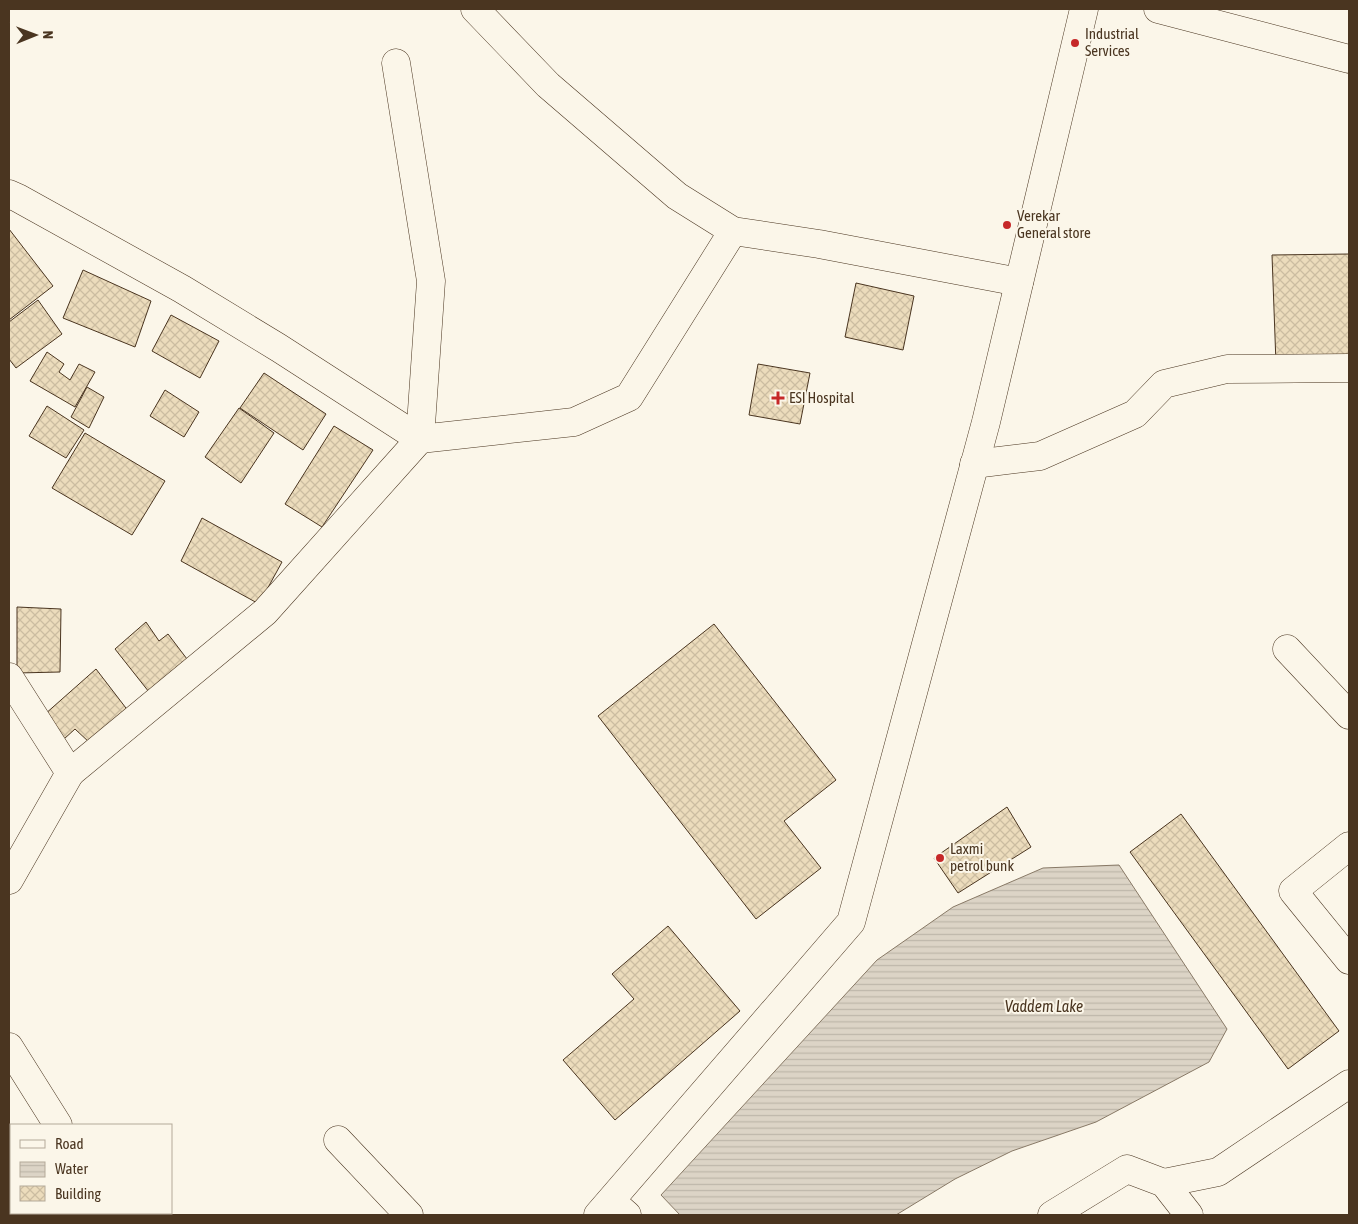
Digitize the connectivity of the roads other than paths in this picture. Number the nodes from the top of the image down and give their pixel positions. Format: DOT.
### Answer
graph roads {
  1 [pos="475,9"];
  2 [pos="1084,9"];
  3 [pos="1158,9"];
  4 [pos="1349,59"];
  5 [pos="396,63"];
  6 [pos="9,194"];
  7 [pos="733,231"];
  8 [pos="1019,282"];
  9 [pos="1349,368"];
  10 [pos="420,439"];
  11 [pos="974,464"];
  12 [pos="1287,650"];
  13 [pos="9,677"];
  14 [pos="1349,715"];
  15 [pos="70,774"];
  16 [pos="1349,846"];
  17 [pos="9,880"];
  18 [pos="1349,960"];
  19 [pos="9,1047"];
  20 [pos="1349,1084"];
  21 [pos="57,1124"];
  22 [pos="338,1140"];
  23 [pos="1164,1183"];
  24 [pos="612,1210"];
  25 [pos="409,1215"];
  26 [pos="1052,1215"];
  27 [pos="1189,1215"];
  1 -- 7 [label="street"];
  2 -- 8 [label="street"];
  3 -- 4 [label="street"];
  5 -- 10 [label="street"];
  6 -- 10 [label="street"];
  7 -- 8 [label="street"];
  7 -- 10 [label="street"];
  8 -- 11 [label="street"];
  9 -- 11 [label="street"];
  10 -- 15 [label="street"];
  11 -- 24 [label="street"];
  12 -- 14 [label="street"];
  13 -- 15 [label="street"];
  15 -- 17 [label="street"];
  16 -- 18 [label="street"];
  19 -- 21 [label="street"];
  20 -- 23 [label="street"];
  22 -- 25 [label="street"];
  23 -- 26 [label="street"];
  23 -- 27 [label="street"];
}
